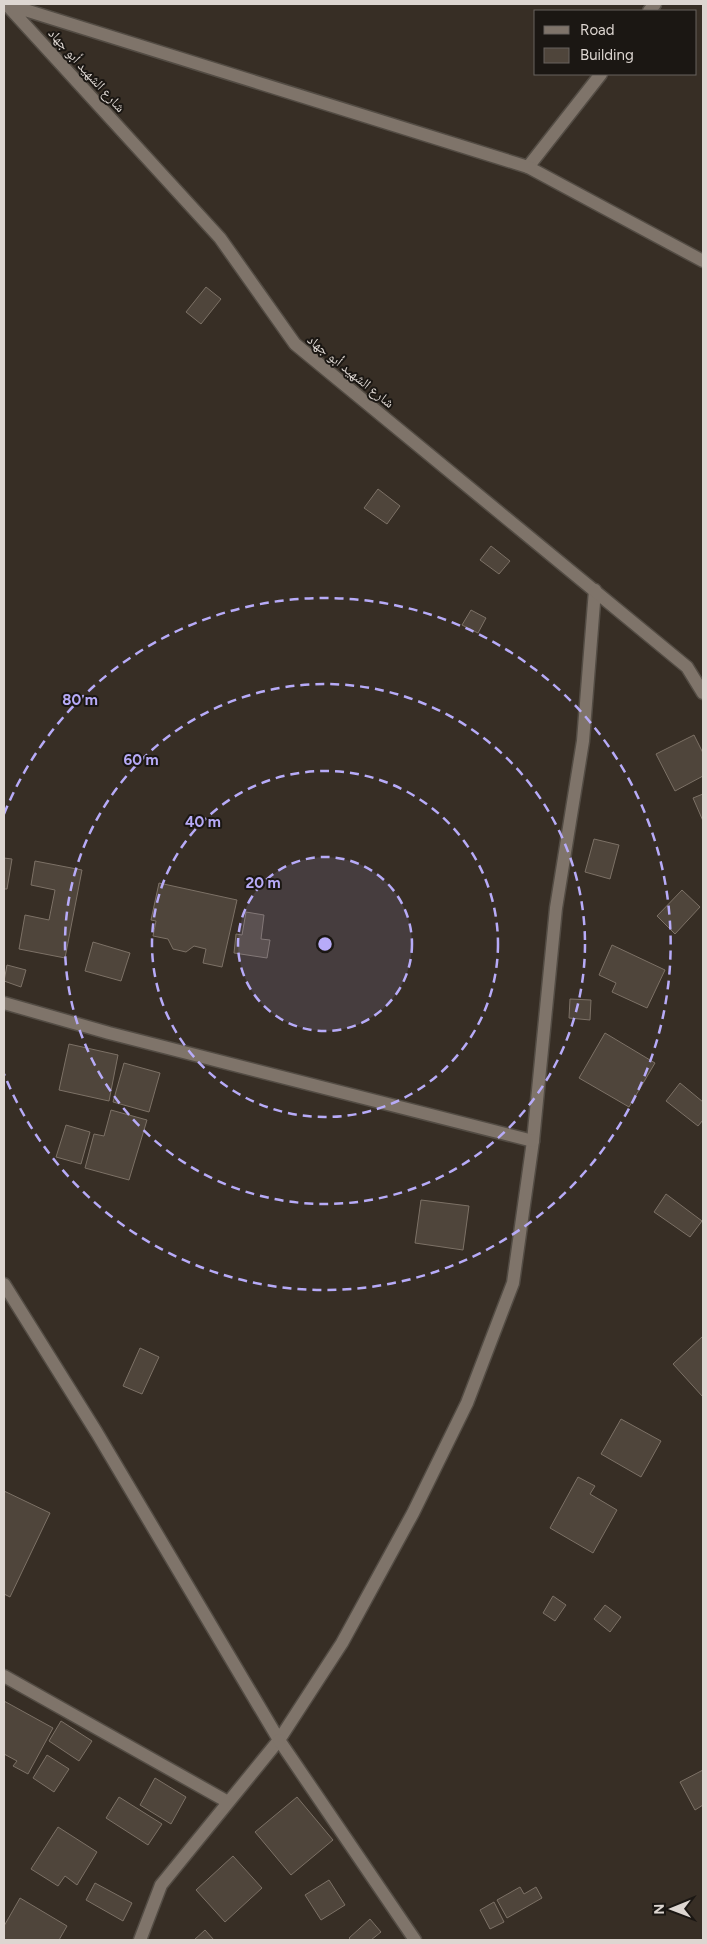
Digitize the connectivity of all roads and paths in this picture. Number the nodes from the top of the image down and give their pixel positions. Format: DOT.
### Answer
graph roads {
  1 [pos="6,4"];
  2 [pos="600,75"];
  3 [pos="528,167"];
  4 [pos="703,261"];
  5 [pos="595,590"];
  6 [pos="703,693"];
  7 [pos="4,1002"];
  8 [pos="533,1141"];
  9 [pos="4,1284"];
  10 [pos="4,1676"];
  11 [pos="279,1740"];
  12 [pos="228,1802"];
  13 [pos="140,1940"];
  14 [pos="415,1940"];
  1 -- 3 [label="street"];
  1 -- 5 [label="street, شارع الشهيد أبو جهاد"];
  2 -- 3 [label="street"];
  3 -- 4 [label="street"];
  5 -- 6 [label="street, شارع الشهيد أبو جهاد"];
  5 -- 8 [label="street"];
  7 -- 8 [label="street"];
  8 -- 11 [label="street"];
  9 -- 11 [label="street"];
  10 -- 12 [label="street"];
  11 -- 12 [label="street"];
  11 -- 14 [label="street"];
  12 -- 13 [label="street"];
}
